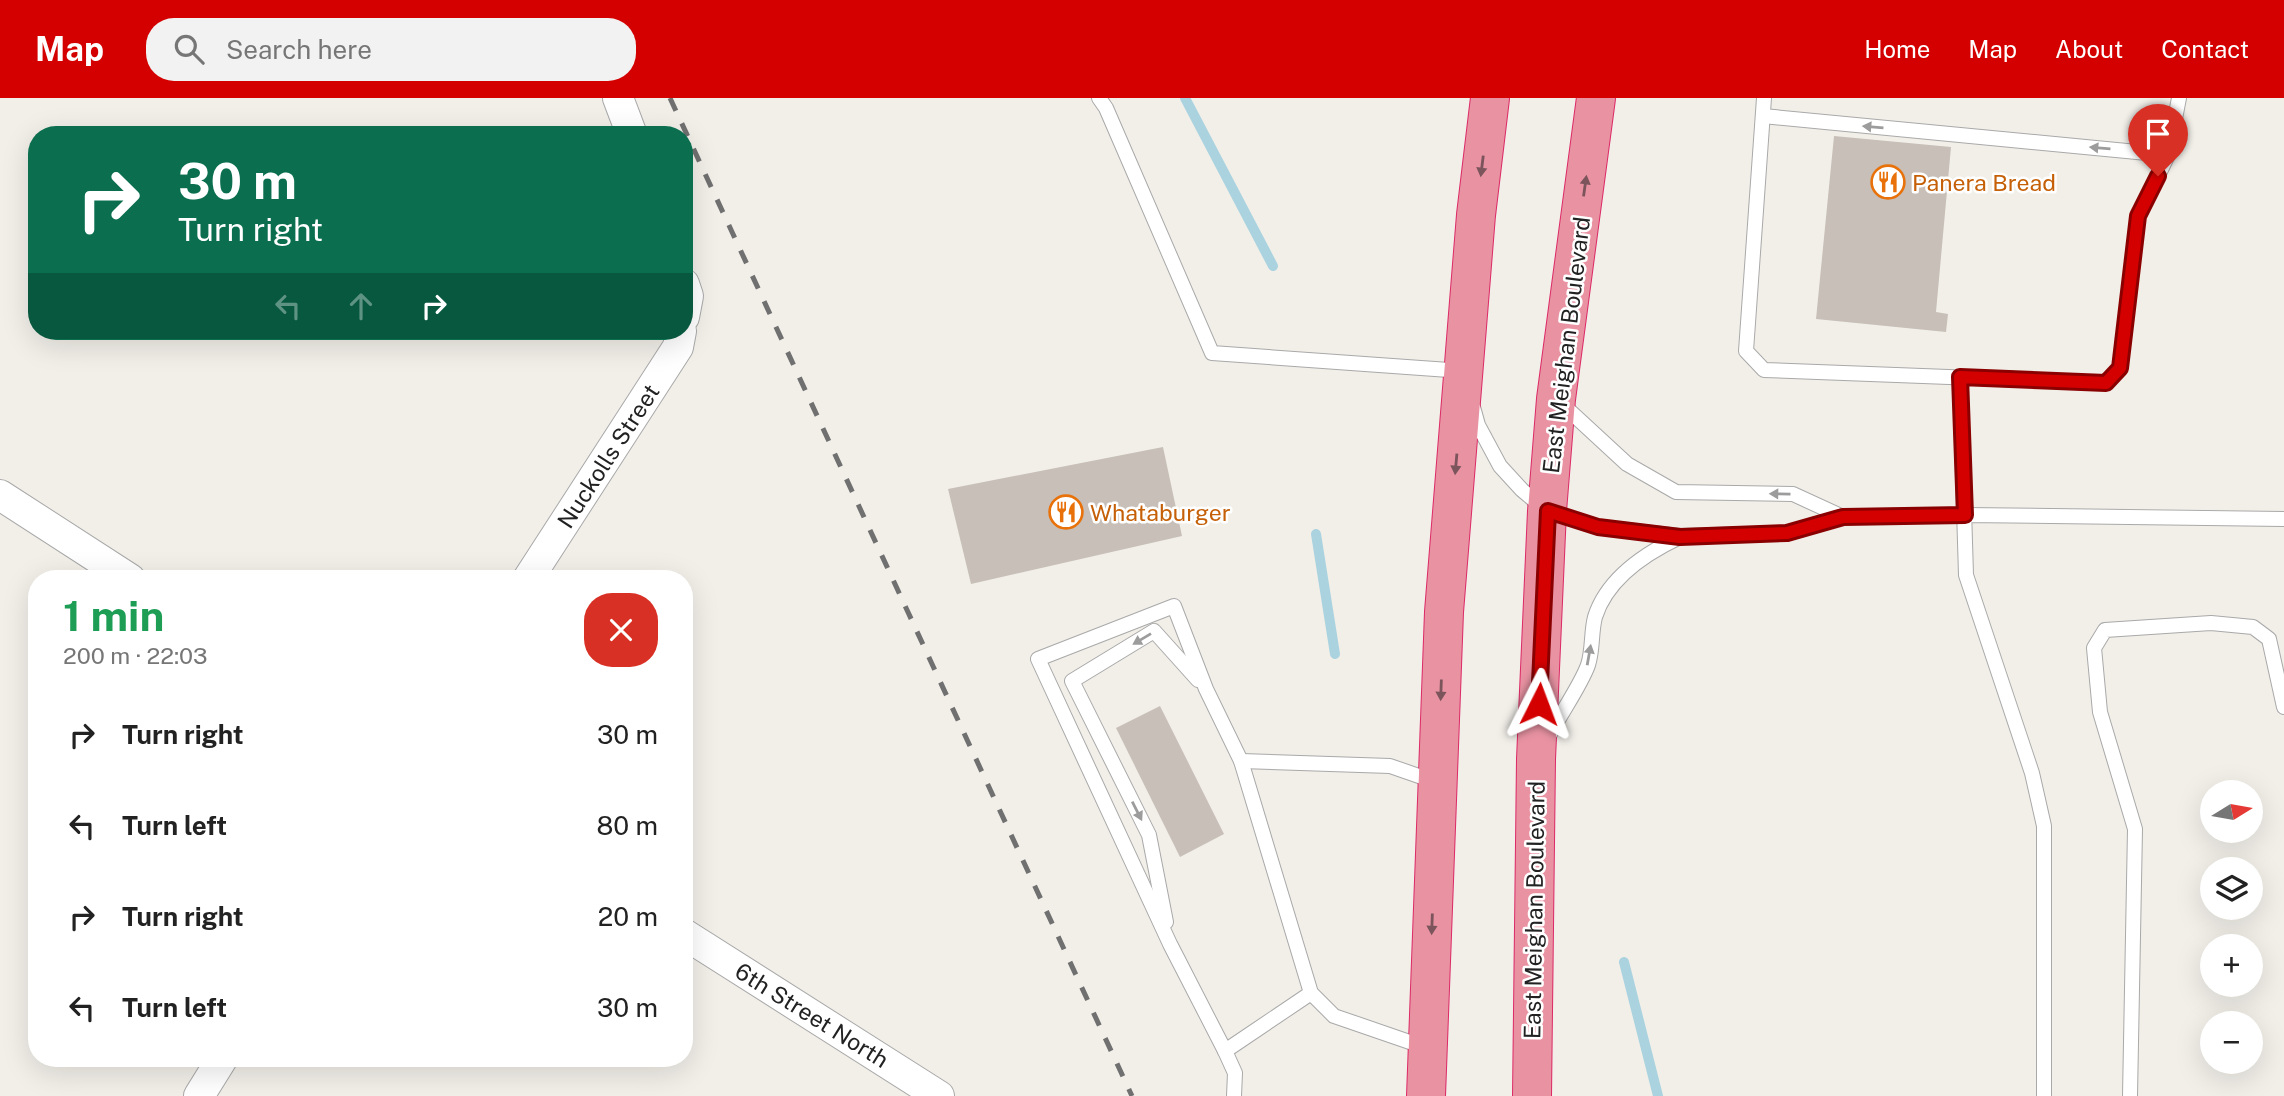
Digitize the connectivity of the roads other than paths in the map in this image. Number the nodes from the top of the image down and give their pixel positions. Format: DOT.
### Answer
graph roads {
  1 [pos="618,98"];
  2 [pos="1100,98"];
  3 [pos="1490,98"];
  4 [pos="1596,98"];
  5 [pos="1764,98"];
  6 [pos="2179,98"];
  7 [pos="1763,116"];
  8 [pos="629,126"];
  9 [pos="2168,155"];
  10 [pos="679,340"];
  11 [pos="1464,371"];
  12 [pos="1960,377"];
  13 [pos="1556,399"];
  14 [pos="0,495"];
  15 [pos="1548,511"];
  16 [pos="1965,515"];
  17 [pos="1843,517"];
  18 [pos="2284,519"];
  19 [pos="1680,537"];
  20 [pos="116,570"];
  21 [pos="534,570"];
  22 [pos="1206,689"];
  23 [pos="2284,707"];
  24 [pos="1536,759"];
  25 [pos="1241,761"];
  26 [pos="1437,782"];
  27 [pos="693,940"];
  28 [pos="1170,944"];
  29 [pos="1311,993"];
  30 [pos="1427,1048"];
  31 [pos="1225,1051"];
  32 [pos="217,1067"];
  33 [pos="1424,1094"];
  34 [pos="199,1096"];
  35 [pos="939,1096"];
  36 [pos="1234,1096"];
  37 [pos="1532,1096"];
  38 [pos="2044,1096"];
  39 [pos="2130,1096"];
  1 -- 8 [label="street"];
  2 -- 11 [label="lane"];
  3 -- 11 [label="highway, one-way"];
  13 -- 4 [label="highway, East Meighan Boulevard, one-way"];
  5 -- 7 [label="lane"];
  6 -- 9 [label="lane"];
  9 -- 7 [label="lane, one-way"];
  7 -- 12 [label="lane"];
  9 -- 12 [label="lane"];
  10 -- 21 [label="street, Nuckolls Street"];
  11 -- 15 [label="lane"];
  11 -- 26 [label="highway, one-way"];
  12 -- 16 [label="lane"];
  13 -- 15 [label="highway, East Meighan Boulevard"];
  17 -- 13 [label="lane, one-way"];
  14 -- 20 [label="street"];
  15 -- 19 [label="lane"];
  15 -- 24 [label="highway, East Meighan Boulevard"];
  16 -- 17 [label="lane"];
  16 -- 18 [label="lane"];
  16 -- 38 [label="lane"];
  17 -- 19 [label="lane"];
  24 -- 19 [label="lane, one-way"];
  22 -- 25 [label="lane"];
  22 -- 28 [label="lane, one-way"];
  22 -- 28 [label="lane"];
  23 -- 39 [label="lane"];
  24 -- 37 [label="highway, East Meighan Boulevard"];
  25 -- 26 [label="lane"];
  25 -- 29 [label="lane"];
  26 -- 30 [label="highway, one-way"];
  27 -- 35 [label="street, 6th Street North"];
  28 -- 31 [label="lane"];
  29 -- 30 [label="lane"];
  29 -- 31 [label="lane"];
  30 -- 33 [label="highway"];
  31 -- 36 [label="lane"];
  32 -- 34 [label="street"];
}
